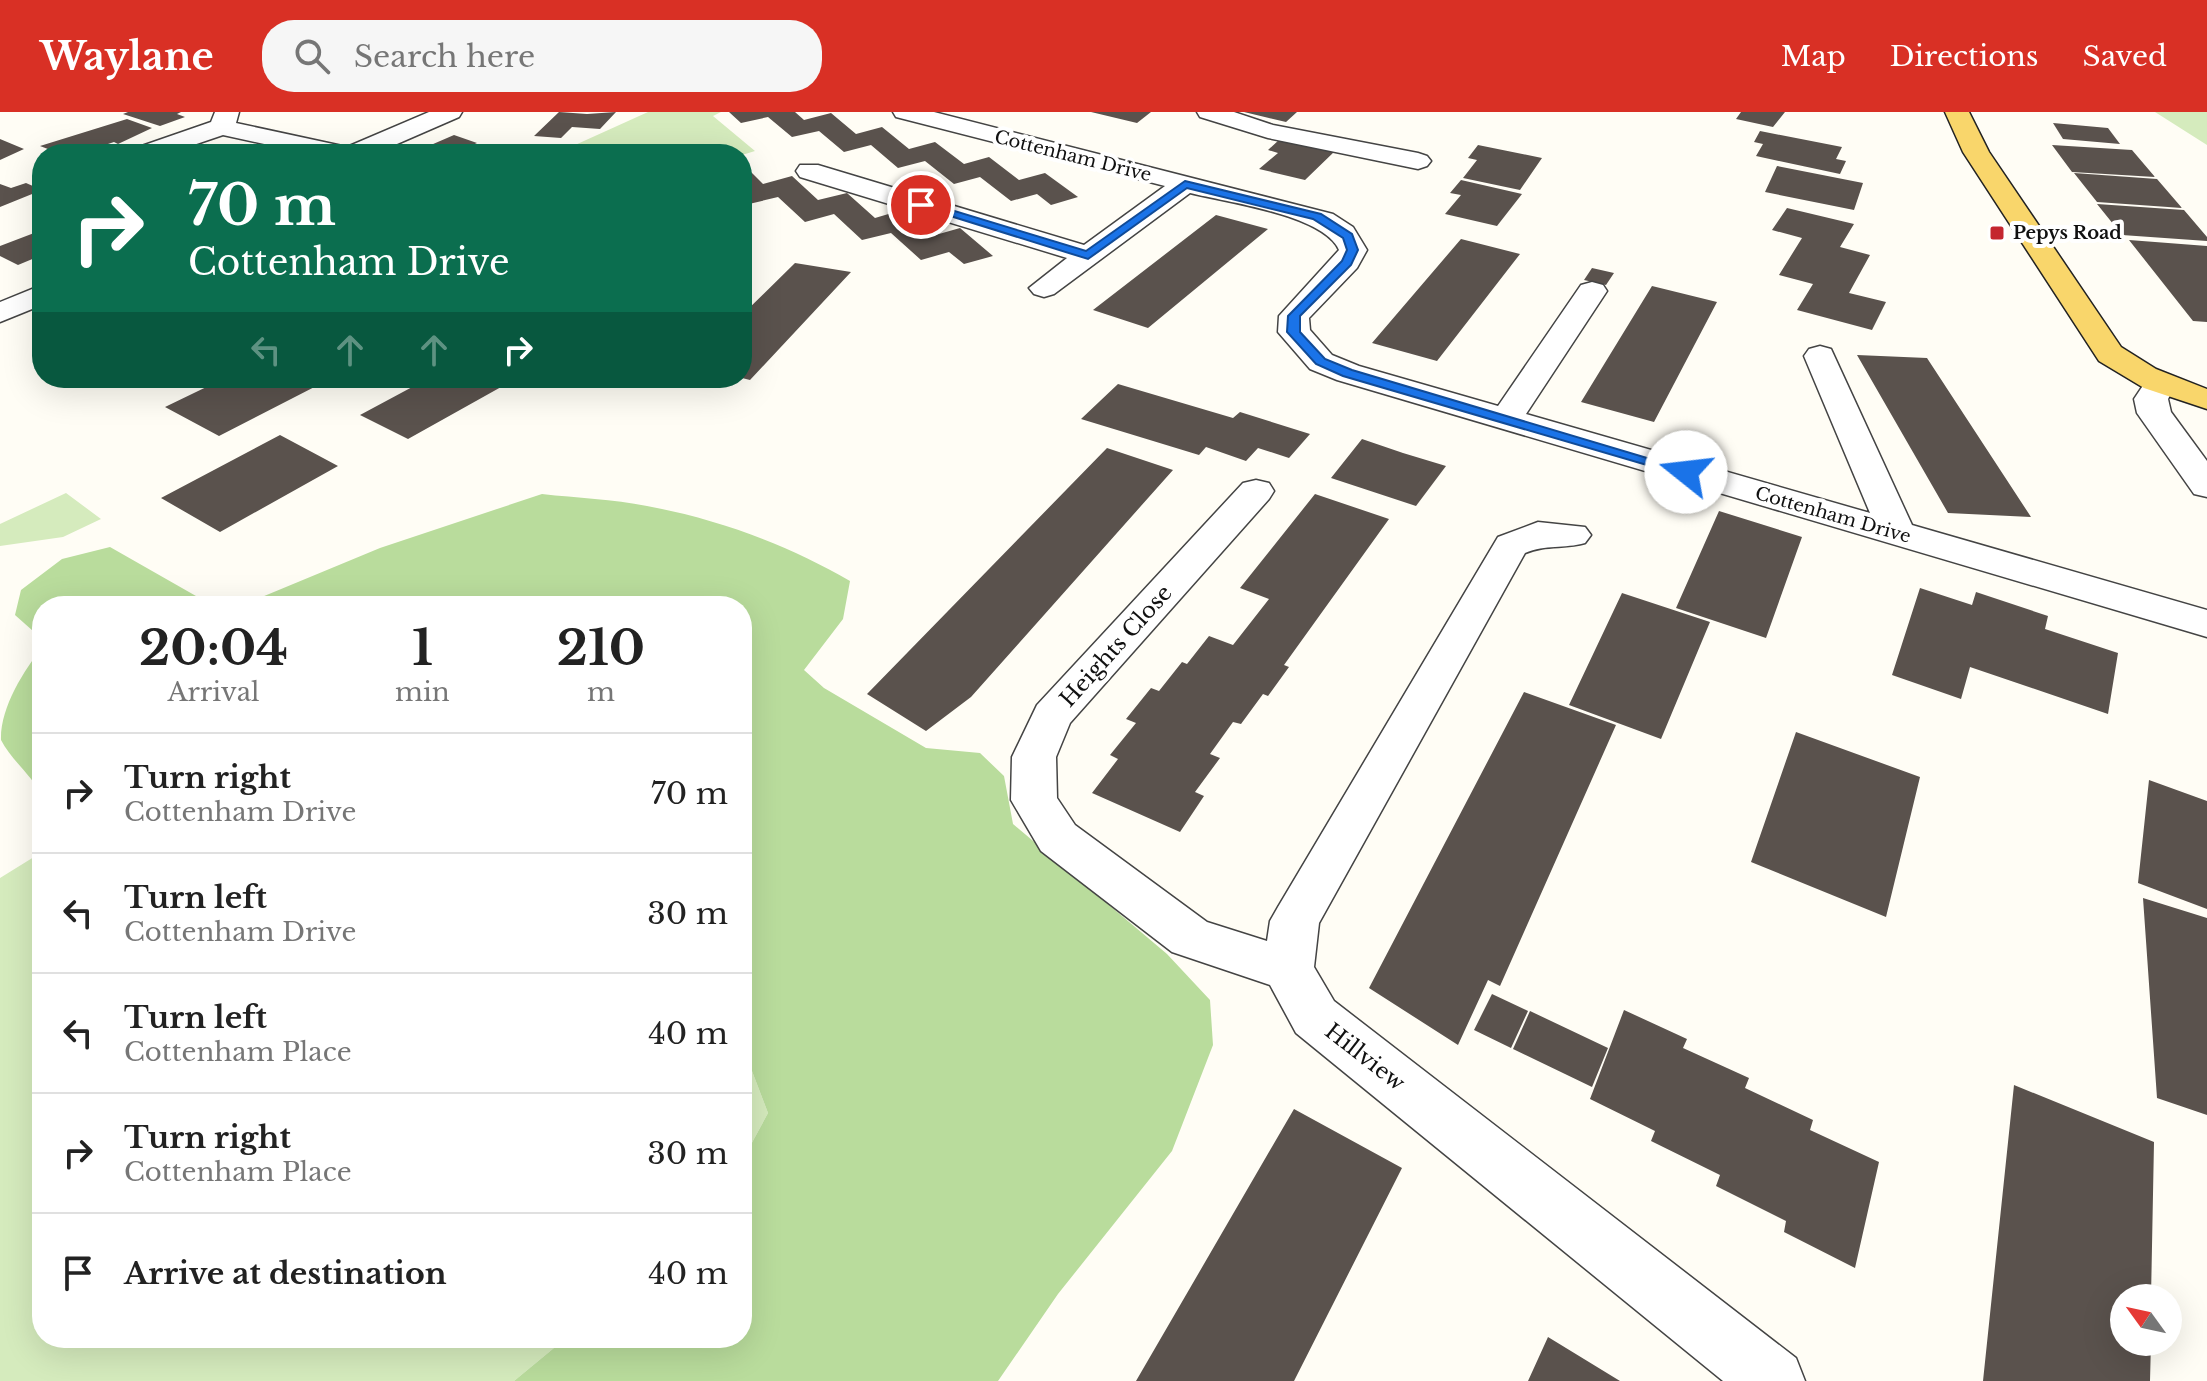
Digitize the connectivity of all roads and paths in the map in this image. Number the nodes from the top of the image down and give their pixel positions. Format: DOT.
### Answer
graph roads {
  1 [pos="450,112"];
  2 [pos="905,112"];
  3 [pos="1209,112"];
  4 [pos="1957,112"];
  5 [pos="282,117"];
  6 [pos="231,124"];
  7 [pos="172,144"];
  8 [pos="306,144"];
  9 [pos="375,144"];
  10 [pos="1418,161"];
  11 [pos="809,171"];
  12 [pos="1185,184"];
  13 [pos="1088,255"];
  14 [pos="1044,288"];
  15 [pos="1592,291"];
  16 [pos="32,299"];
  17 [pos="0,313"];
  18 [pos="1820,356"];
  19 [pos="2160,385"];
  20 [pos="2207,399"];
  21 [pos="1506,419"];
  22 [pos="2207,486"];
  23 [pos="1256,491"];
  24 [pos="1897,533"];
  25 [pos="1572,535"];
  26 [pos="2207,624"];
  27 [pos="1288,969"];
  28 [pos="1773,1381"];
  1 -- 9 [label="street"];
  2 -- 12 [label="street, Cottenham Drive"];
  3 -- 10 [label="street"];
  4 -- 19 [label="main road"];
  5 -- 6 [label="street"];
  6 -- 7 [label="street"];
  6 -- 8 [label="street"];
  11 -- 13 [label="street"];
  12 -- 13 [label="street"];
  12 -- 21 [label="street, Cottenham Drive"];
  13 -- 14 [label="street"];
  15 -- 21 [label="street"];
  16 -- 17 [label="street"];
  18 -- 24 [label="street"];
  19 -- 20 [label="main road"];
  19 -- 22 [label="street"];
  21 -- 24 [label="street, Cottenham Drive"];
  23 -- 27 [label="street, Heights Close"];
  24 -- 26 [label="street, Cottenham Drive"];
  25 -- 27 [label="street"];
  27 -- 28 [label="street, Hillview"];
}
